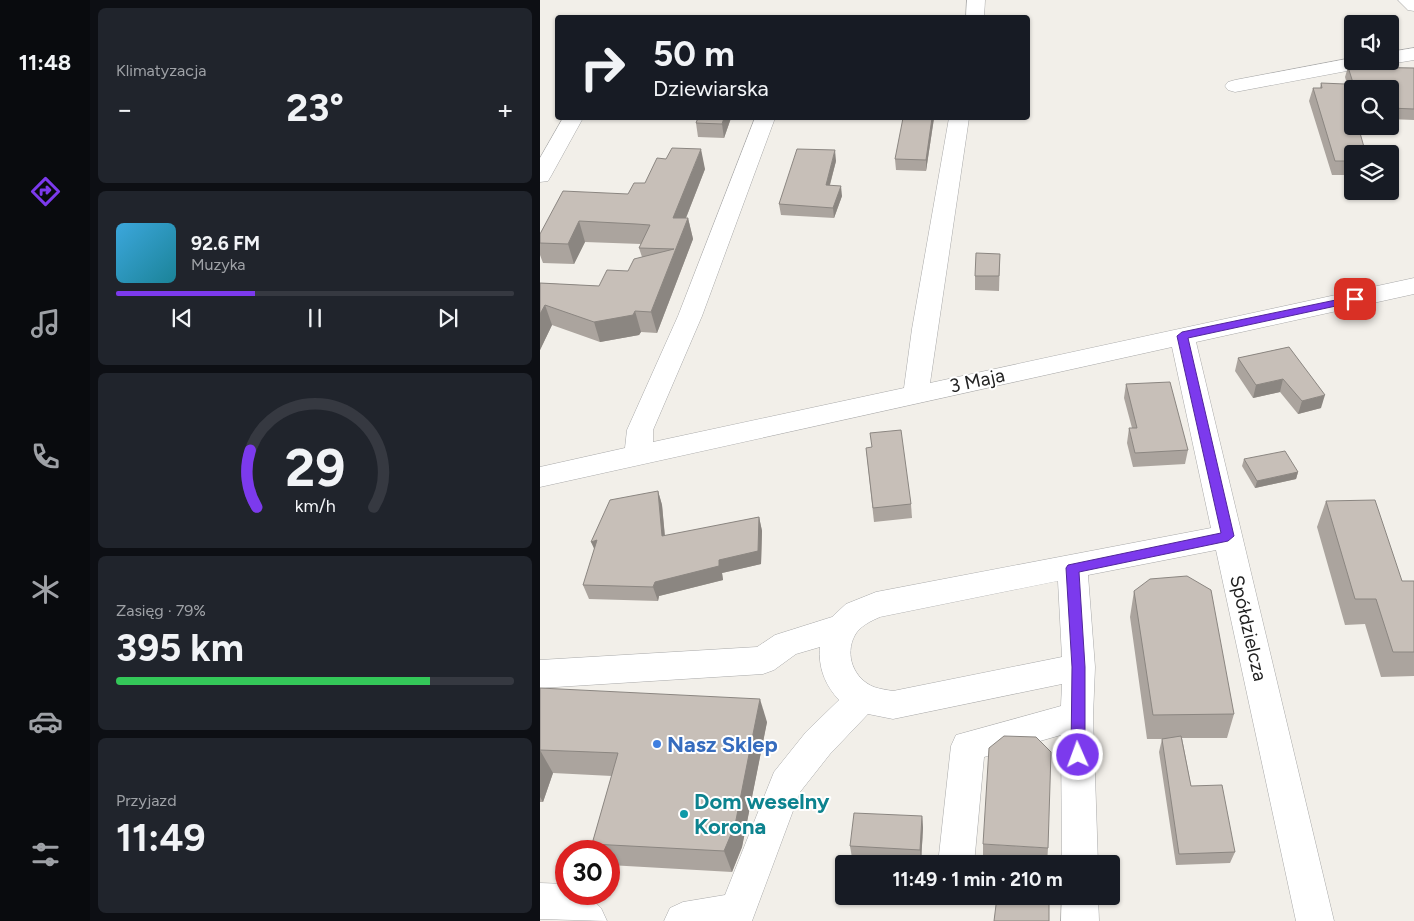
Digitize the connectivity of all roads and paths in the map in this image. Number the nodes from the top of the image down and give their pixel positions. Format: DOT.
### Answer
graph roads {
  1 [pos="976,0"];
  2 [pos="1407,0"];
  3 [pos="1414,6"];
  4 [pos="974,15"];
  5 [pos="1414,54"];
  6 [pos="1399,56"];
  7 [pos="1344,66"];
  8 [pos="1235,86"];
  9 [pos="572,120"];
  10 [pos="764,120"];
  11 [pos="959,120"];
  12 [pos="540,176"];
  13 [pos="1414,286"];
  14 [pos="1182,336"];
  15 [pos="916,394"];
  16 [pos="638,454"];
  17 [pos="540,477"];
  18 [pos="1228,536"];
  19 [pos="1072,568"];
  20 [pos="842,627"];
  21 [pos="1078,667"];
  22 [pos="540,674"];
  23 [pos="862,698"];
  24 [pos="1077,716"];
  25 [pos="957,855"];
  26 [pos="1080,855"];
  27 [pos="540,902"];
  28 [pos="1080,905"];
  29 [pos="588,921"];
  30 [pos="683,921"];
  31 [pos="1080,921"];
  32 [pos="1315,921"];
  1 -- 4 [label="street"];
  2 -- 3 [label="street"];
  5 -- 6 [label="street"];
  7 -- 8 [label="street"];
  9 -- 12 [label="street"];
  10 -- 16 [label="street"];
  11 -- 15 [label="street"];
  13 -- 14 [label="street, 3 Maja"];
  14 -- 15 [label="street, 3 Maja"];
  14 -- 18 [label="street, Spółdzielcza"];
  15 -- 16 [label="street, 3 Maja"];
  16 -- 17 [label="street, 3 Maja"];
  18 -- 19 [label="street"];
  18 -- 32 [label="street, Spółdzielcza"];
  19 -- 20 [label="street"];
  19 -- 21 [label="street"];
  20 -- 22 [label="street"];
  20 -- 23 [label="street"];
  21 -- 23 [label="street"];
  21 -- 24 [label="street"];
  23 -- 30 [label="street"];
  24 -- 25 [label="street"];
  24 -- 26 [label="street"];
  27 -- 29 [label="street"];
  28 -- 31 [label="street"];
}
